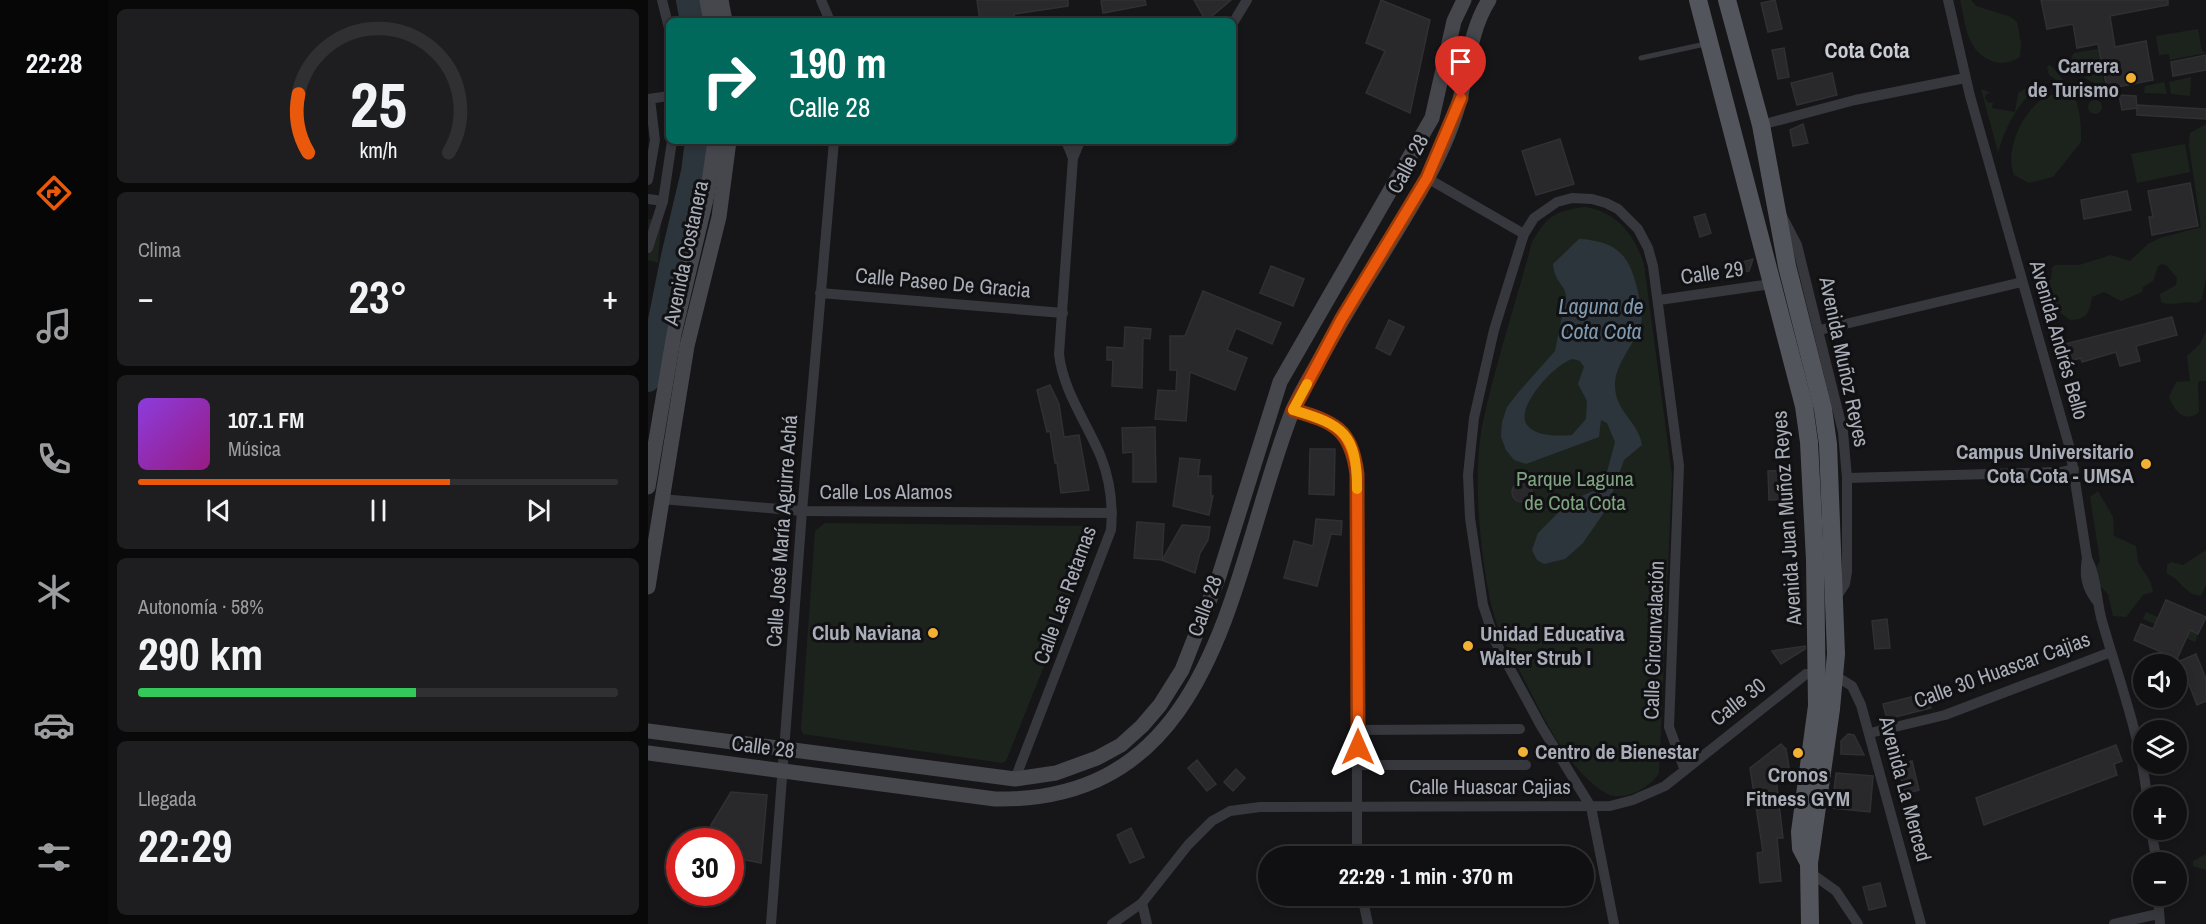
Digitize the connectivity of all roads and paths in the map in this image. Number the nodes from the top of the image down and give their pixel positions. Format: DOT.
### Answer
graph roads {
  1 [pos="662,0"];
  2 [pos="707,0"];
  3 [pos="721,0"];
  4 [pos="821,0"];
  5 [pos="1246,0"];
  6 [pos="1464,0"];
  7 [pos="1489,0"];
  8 [pos="1698,0"];
  9 [pos="1727,0"];
  10 [pos="1947,0"];
  11 [pos="666,18"];
  12 [pos="710,18"];
  13 [pos="724,18"];
  14 [pos="829,18"];
  15 [pos="1235,18"];
  16 [pos="1709,42"];
  17 [pos="1641,58"];
  18 [pos="1965,78"];
  19 [pos="666,96"];
  20 [pos="649,99"];
  21 [pos="1761,125"];
  22 [pos="1421,142"];
  23 [pos="672,144"];
  24 [pos="715,144"];
  25 [pos="729,144"];
  26 [pos="834,144"];
  27 [pos="1067,144"];
  28 [pos="1079,144"];
  29 [pos="1440,152"];
  30 [pos="1073,158"];
  31 [pos="1427,178"];
  32 [pos="648,180"];
  33 [pos="648,199"];
  34 [pos="663,201"];
  35 [pos="1777,207"];
  36 [pos="1524,234"];
  37 [pos="648,248"];
  38 [pos="2022,282"];
  39 [pos="1771,284"];
  40 [pos="820,293"];
  41 [pos="1659,300"];
  42 [pos="1063,313"];
  43 [pos="1820,330"];
  44 [pos="1272,404"];
  45 [pos="1293,410"];
  46 [pos="2074,469"];
  47 [pos="1847,478"];
  48 [pos="648,487"];
  49 [pos="654,498"];
  50 [pos="802,511"];
  51 [pos="1112,513"];
  52 [pos="1219,576"];
  53 [pos="1237,582"];
  54 [pos="648,586"];
  55 [pos="1835,599"];
  56 [pos="2111,652"];
  57 [pos="1826,675"];
  58 [pos="1160,705"];
  59 [pos="1175,716"];
  60 [pos="1520,729"];
  61 [pos="1358,730"];
  62 [pos="648,731"];
  63 [pos="1870,733"];
  64 [pos="785,749"];
  65 [pos="648,753"];
  66 [pos="1359,765"];
  67 [pos="1526,765"];
  68 [pos="924,767"];
  69 [pos="1684,768"];
  70 [pos="784,770"];
  71 [pos="1015,779"];
  72 [pos="2146,786"];
  73 [pos="921,787"];
  74 [pos="1016,799"];
  75 [pos="1357,806"];
  76 [pos="1591,807"];
  77 [pos="1358,846"];
  78 [pos="1808,867"];
  79 [pos="1142,903"];
  80 [pos="1364,906"];
  81 [pos="2159,919"];
  82 [pos="771,924"];
  83 [pos="1112,924"];
  84 [pos="1147,924"];
  85 [pos="1368,924"];
  86 [pos="1614,924"];
  87 [pos="1810,924"];
  88 [pos="1858,924"];
  89 [pos="1921,924"];
  90 [pos="2114,924"];
  1 -- 11 [label="street"];
  2 -- 12 [label="main road"];
  3 -- 13 [label="main road"];
  4 -- 14 [label="street"];
  5 -- 15 [label="street"];
  6 -- 22 [label="main road, Calle 28"];
  7 -- 29 [label="main road, Calle 28"];
  8 -- 16 [label="main road, Avenida Juan Muñoz Reyes"];
  9 -- 21 [label="main road, Avenida Juan Muñoz Reyes"];
  10 -- 18 [label="street, Avenida Andrés Bello"];
  16 -- 17 [label="lane"];
  16 -- 39 [label="main road, Avenida Juan Muñoz Reyes"];
  18 -- 21 [label="street"];
  18 -- 38 [label="street, Avenida Andrés Bello"];
  19 -- 20 [label="street"];
  20 -- 32 [label="street"];
  21 -- 35 [label="main road, Avenida Juan Muñoz Reyes"];
  22 -- 29 [label="main road"];
  22 -- 44 [label="main road, Calle 28"];
  23 -- 34 [label="street"];
  24 -- 48 [label="main road, Avenida Costanera"];
  25 -- 49 [label="main road, Avenida Costanera"];
  26 -- 40 [label="street, Calle José María Aguirre Achá"];
  27 -- 30 [label="street"];
  28 -- 30 [label="street, Calle Las Retamas"];
  29 -- 31 [label="main road, Calle 28"];
  30 -- 42 [label="street, Calle Las Retamas"];
  31 -- 36 [label="street"];
  31 -- 45 [label="main road, Calle 28"];
  33 -- 34 [label="street"];
  34 -- 37 [label="street"];
  35 -- 43 [label="street, Avenida Muñoz Reyes"];
  35 -- 55 [label="main road, Avenida Juan Muñoz Reyes"];
  36 -- 41 [label="street, Calle Circunvalación"];
  36 -- 76 [label="street, Calle Circunvalación"];
  38 -- 43 [label="street"];
  38 -- 46 [label="street, Avenida Andrés Bello"];
  39 -- 41 [label="street, Calle 29"];
  39 -- 57 [label="main road, Avenida Juan Muñoz Reyes"];
  40 -- 42 [label="street, Calle Paseo De Gracia"];
  40 -- 50 [label="street, Calle José María Aguirre Achá"];
  41 -- 69 [label="street, Calle Circunvalación"];
  42 -- 51 [label="street, Calle Las Retamas"];
  43 -- 47 [label="street, Avenida Muñoz Reyes"];
  44 -- 45 [label="main road"];
  44 -- 52 [label="main road, Calle 28"];
  45 -- 53 [label="main road, Calle 28"];
  45 -- 61 [label="street"];
  46 -- 47 [label="street"];
  46 -- 56 [label="street, Avenida Andrés Bello"];
  47 -- 55 [label="street, Avenida Muñoz Reyes"];
  49 -- 50 [label="street, Calle Los Alamos"];
  49 -- 54 [label="main road, Avenida Costanera"];
  50 -- 51 [label="street, Calle Los Alamos"];
  50 -- 64 [label="street, Calle José María Aguirre Achá"];
  51 -- 71 [label="street, Calle Las Retamas"];
  52 -- 53 [label="main road"];
  52 -- 58 [label="main road, Calle 28"];
  53 -- 59 [label="main road, Calle 28"];
  55 -- 57 [label="main road, Avenida Juan Muñoz Reyes"];
  56 -- 63 [label="street, Calle 30 Huascar Cajias"];
  56 -- 72 [label="street, Avenida Andrés Bello"];
  57 -- 63 [label="street, Avenida La Merced"];
  57 -- 69 [label="street, Calle 30"];
  57 -- 78 [label="main road, Avenida Juan Muñoz Reyes"];
  58 -- 59 [label="main road"];
  58 -- 71 [label="main road, Calle 28"];
  59 -- 74 [label="main road, Calle 28"];
  60 -- 61 [label="street"];
  61 -- 66 [label="street"];
  62 -- 64 [label="main road, Calle 28"];
  63 -- 89 [label="street, Avenida La Merced"];
  64 -- 68 [label="main road, Calle 28"];
  64 -- 70 [label="street, Calle José María Aguirre Achá"];
  65 -- 70 [label="main road, Calle 28"];
  66 -- 67 [label="street"];
  66 -- 75 [label="street"];
  68 -- 71 [label="main road, Calle 28"];
  68 -- 73 [label="main road"];
  69 -- 76 [label="street"];
  70 -- 73 [label="main road, Calle 28"];
  70 -- 82 [label="street, Calle José María Aguirre Achá"];
  71 -- 74 [label="main road"];
  73 -- 74 [label="main road, Calle 28"];
  75 -- 76 [label="street, Calle Huascar Cajias"];
  75 -- 77 [label="street"];
  75 -- 79 [label="street, Calle Huascar Cajias"];
  76 -- 86 [label="street"];
  78 -- 87 [label="main road, Avenida Juan Muñoz Reyes"];
  78 -- 88 [label="street"];
  79 -- 83 [label="street, Calle Huascar Cajias"];
  79 -- 84 [label="street"];
  80 -- 85 [label="street"];
  81 -- 90 [label="street"];
}
